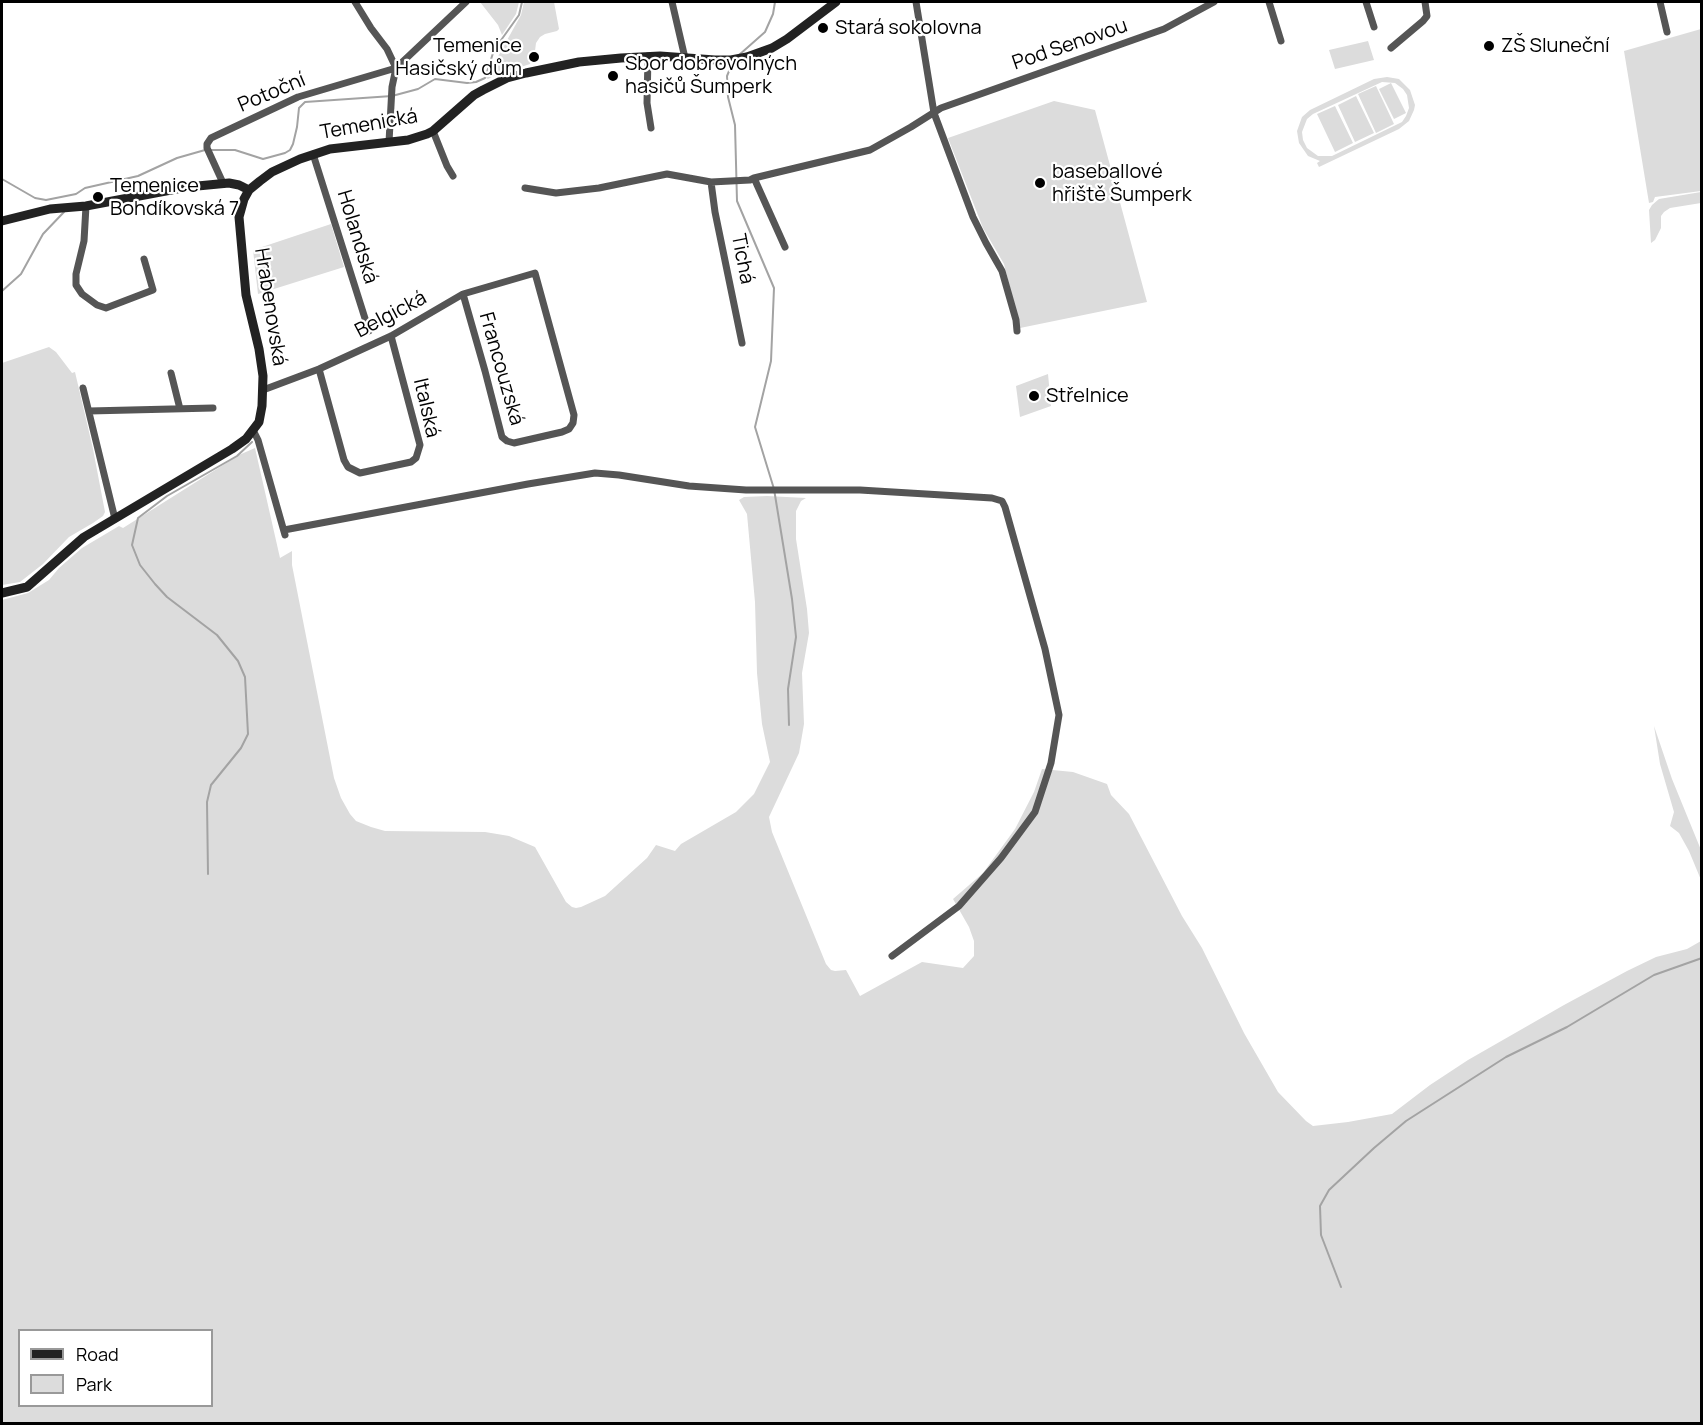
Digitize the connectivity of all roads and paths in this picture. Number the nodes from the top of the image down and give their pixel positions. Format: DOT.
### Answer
graph roads {
  1 [pos="355,2"];
  2 [pos="466,2"];
  3 [pos="672,2"];
  4 [pos="836,2"];
  5 [pos="916,2"];
  6 [pos="1214,2"];
  7 [pos="1269,2"];
  8 [pos="1365,2"];
  9 [pos="1425,2"];
  10 [pos="1660,2"];
  11 [pos="1374,27"];
  12 [pos="1667,32"];
  13 [pos="1281,41"];
  14 [pos="1391,48"];
  15 [pos="648,56"];
  16 [pos="686,58"];
  17 [pos="396,68"];
  18 [pos="934,113"];
  19 [pos="651,128"];
  20 [pos="433,131"];
  21 [pos="389,141"];
  22 [pos="313,154"];
  23 [pos="453,176"];
  24 [pos="754,178"];
  25 [pos="711,182"];
  26 [pos="223,183"];
  27 [pos="525,188"];
  28 [pos="249,190"];
  29 [pos="86,206"];
  30 [pos="2,221"];
  31 [pos="785,247"];
  32 [pos="144,259"];
  33 [pos="535,273"];
  34 [pos="463,294"];
  35 [pos="369,331"];
  36 [pos="1017,331"];
  37 [pos="391,336"];
  38 [pos="742,343"];
  39 [pos="319,369"];
  40 [pos="171,373"];
  41 [pos="83,388"];
  42 [pos="263,390"];
  43 [pos="213,408"];
  44 [pos="180,409"];
  45 [pos="89,411"];
  46 [pos="254,430"];
  47 [pos="115,519"];
  48 [pos="2,593"];
  49 [pos="892,956"];
  1 -- 17 [label="street"];
  2 -- 17 [label="street, Potoční"];
  3 -- 16 [label="street"];
  4 -- 16 [label="street, Temenická"];
  5 -- 18 [label="street"];
  6 -- 18 [label="street, Pod Senovou"];
  7 -- 13 [label="street"];
  8 -- 11 [label="street"];
  9 -- 14 [label="street"];
  10 -- 12 [label="street"];
  15 -- 16 [label="street, Temenická"];
  15 -- 19 [label="street"];
  15 -- 20 [label="street, Temenická"];
  17 -- 21 [label="street"];
  17 -- 26 [label="street, Potoční"];
  18 -- 24 [label="street, Pod Senovou"];
  18 -- 36 [label="street"];
  20 -- 21 [label="street, Temenická"];
  20 -- 23 [label="street, Temenická"];
  21 -- 22 [label="street, Temenická"];
  22 -- 28 [label="street, Temenická"];
  22 -- 35 [label="street, Holandská"];
  24 -- 25 [label="street, Pod Senovou"];
  24 -- 31 [label="street"];
  25 -- 27 [label="street, Pod Senovou"];
  25 -- 38 [label="street, Tichá"];
  26 -- 28 [label="street"];
  26 -- 29 [label="street"];
  28 -- 42 [label="street, Hrabenovská"];
  29 -- 30 [label="street"];
  29 -- 32 [label="street"];
  33 -- 34 [label="street, Belgická"];
  33 -- 34 [label="street, Francouzská"];
  34 -- 37 [label="street, Belgická"];
  37 -- 39 [label="street, Belgická"];
  37 -- 39 [label="street, Italská"];
  39 -- 42 [label="street, Belgická"];
  40 -- 44 [label="street"];
  41 -- 45 [label="street"];
  42 -- 46 [label="street, Hrabenovská"];
  43 -- 44 [label="street"];
  44 -- 45 [label="street"];
  45 -- 47 [label="street"];
  46 -- 47 [label="street"];
  46 -- 49 [label="street"];
  47 -- 48 [label="street"];
}
